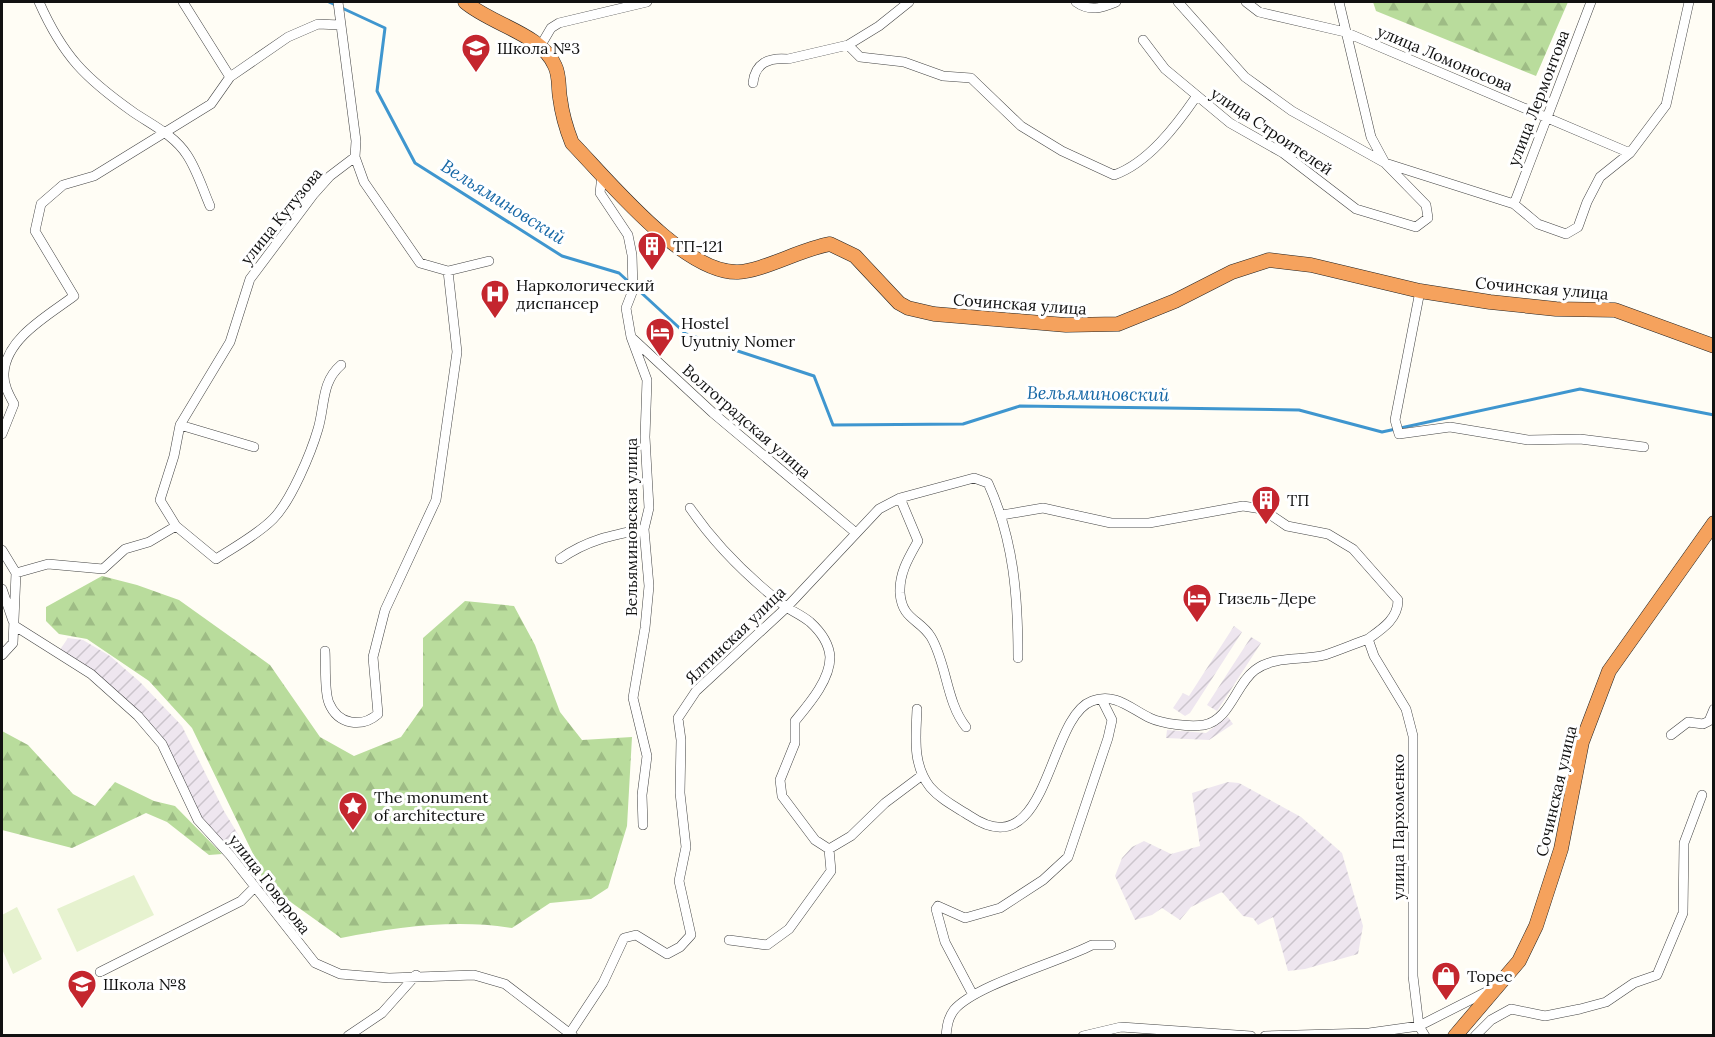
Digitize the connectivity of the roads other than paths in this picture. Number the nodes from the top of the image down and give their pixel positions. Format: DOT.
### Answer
graph roads {
  1 [pos="39,2"];
  2 [pos="183,2"];
  3 [pos="338,2"];
  4 [pos="465,2"];
  5 [pos="648,2"];
  6 [pos="909,2"];
  7 [pos="1076,2"];
  8 [pos="1116,2"];
  9 [pos="1178,2"];
  10 [pos="1246,2"];
  11 [pos="1339,2"];
  12 [pos="1591,2"];
  13 [pos="1689,2"];
  14 [pos="340,25"];
  15 [pos="1345,32"];
  16 [pos="1143,40"];
  17 [pos="541,45"];
  18 [pos="848,45"];
  19 [pos="230,77"];
  20 [pos="753,83"];
  21 [pos="1196,97"];
  22 [pos="1547,117"];
  23 [pos="165,132"];
  24 [pos="1630,153"];
  25 [pos="355,157"];
  26 [pos="1385,163"];
  27 [pos="602,175"];
  28 [pos="1514,204"];
  29 [pos="210,206"];
  30 [pos="489,261"];
  31 [pos="448,271"];
  32 [pos="1420,291"];
  33 [pos="631,337"];
  34 [pos="1713,346"];
  35 [pos="341,365"];
  36 [pos="180,425"];
  37 [pos="2,434"];
  38 [pos="254,447"];
  39 [pos="1644,447"];
  40 [pos="900,498"];
  41 [pos="690,508"];
  42 [pos="1002,514"];
  43 [pos="176,526"];
  44 [pos="644,529"];
  45 [pos="1712,530"];
  46 [pos="856,532"];
  47 [pos="2,550"];
  48 [pos="560,559"];
  49 [pos="16,573"];
  50 [pos="2,589"];
  51 [pos="787,607"];
  52 [pos="15,626"];
  53 [pos="1368,639"];
  54 [pos="325,651"];
  55 [pos="2,655"];
  56 [pos="1018,658"];
  57 [pos="1102,700"];
  58 [pos="917,709"];
  59 [pos="1713,709"];
  60 [pos="966,727"];
  61 [pos="1671,735"];
  62 [pos="921,776"];
  63 [pos="1701,795"];
  64 [pos="643,825"];
  65 [pos="829,849"];
  66 [pos="255,887"];
  67 [pos="729,940"];
  68 [pos="1111,945"];
  69 [pos="100,972"];
  70 [pos="416,975"];
  71 [pos="1500,985"];
  72 [pos="973,995"];
  73 [pos="1419,1026"];
  74 [pos="572,1034"];
  75 [pos="1369,1034"];
  76 [pos="348,1035"];
  77 [pos="946,1035"];
  78 [pos="1083,1035"];
  79 [pos="1251,1035"];
  80 [pos="1265,1035"];
  81 [pos="1425,1035"];
  82 [pos="1455,1035"];
  83 [pos="1475,1035"];
  1 -- 23 [label="street"];
  2 -- 19 [label="street"];
  3 -- 14 [label="street"];
  4 -- 17 [label="highway"];
  5 -- 17 [label="street"];
  6 -- 18 [label="street"];
  7 -- 8 [label="street"];
  9 -- 26 [label="street"];
  10 -- 15 [label="street, улица Ломоносова"];
  11 -- 15 [label="street"];
  12 -- 22 [label="street, улица Лермонтова"];
  13 -- 24 [label="street"];
  14 -- 19 [label="street"];
  14 -- 25 [label="street"];
  15 -- 22 [label="street, улица Ломоносова"];
  15 -- 26 [label="street"];
  16 -- 21 [label="street, улица Строителей"];
  17 -- 27 [label="highway, Сочинская улица"];
  18 -- 20 [label="street"];
  18 -- 21 [label="street, улица Строителей"];
  19 -- 23 [label="street"];
  21 -- 26 [label="street, улица Строителей"];
  22 -- 24 [label="street, улица Ломоносова"];
  22 -- 28 [label="street, улица Лермонтова"];
  23 -- 29 [label="street"];
  23 -- 37 [label="street"];
  24 -- 28 [label="street"];
  25 -- 31 [label="street"];
  25 -- 36 [label="street, улица Кутузова"];
  26 -- 28 [label="street"];
  27 -- 32 [label="highway, Сочинская улица"];
  27 -- 33 [label="street"];
  30 -- 31 [label="street"];
  31 -- 54 [label="street"];
  32 -- 34 [label="highway, Сочинская улица"];
  32 -- 39 [label="street"];
  33 -- 44 [label="street, Вельяминовская улица"];
  33 -- 46 [label="street, Волгоградская улица"];
  35 -- 43 [label="street, улица Кутузова"];
  36 -- 38 [label="street"];
  36 -- 43 [label="street, улица Кутузова"];
  40 -- 42 [label="street, Ялтинская улица"];
  40 -- 46 [label="street, Ялтинская улица"];
  40 -- 60 [label="street"];
  41 -- 51 [label="street"];
  42 -- 53 [label="street"];
  42 -- 56 [label="street"];
  43 -- 49 [label="street"];
  44 -- 48 [label="street"];
  44 -- 64 [label="street, Вельяминовская улица"];
  45 -- 71 [label="highway, Сочинская улица"];
  46 -- 51 [label="street, Ялтинская улица"];
  47 -- 49 [label="street"];
  49 -- 52 [label="street"];
  50 -- 52 [label="street"];
  51 -- 65 [label="street"];
  51 -- 74 [label="street, Ялтинская улица"];
  52 -- 55 [label="street"];
  52 -- 66 [label="street, улица Говорова"];
  53 -- 57 [label="street"];
  53 -- 73 [label="street, улица Пархоменко"];
  57 -- 62 [label="street"];
  57 -- 72 [label="street"];
  58 -- 62 [label="street"];
  59 -- 61 [label="street"];
  62 -- 65 [label="street"];
  63 -- 83 [label="street"];
  65 -- 67 [label="street"];
  66 -- 69 [label="street"];
  66 -- 70 [label="street, улица Говорова"];
  68 -- 72 [label="street"];
  70 -- 74 [label="street, улица Говорова"];
  70 -- 76 [label="street"];
  71 -- 73 [label="street"];
  71 -- 82 [label="highway, Сочинская улица"];
  72 -- 77 [label="street"];
  73 -- 75 [label="street"];
  73 -- 81 [label="street"];
  75 -- 80 [label="street"];
  78 -- 79 [label="street"];
}
